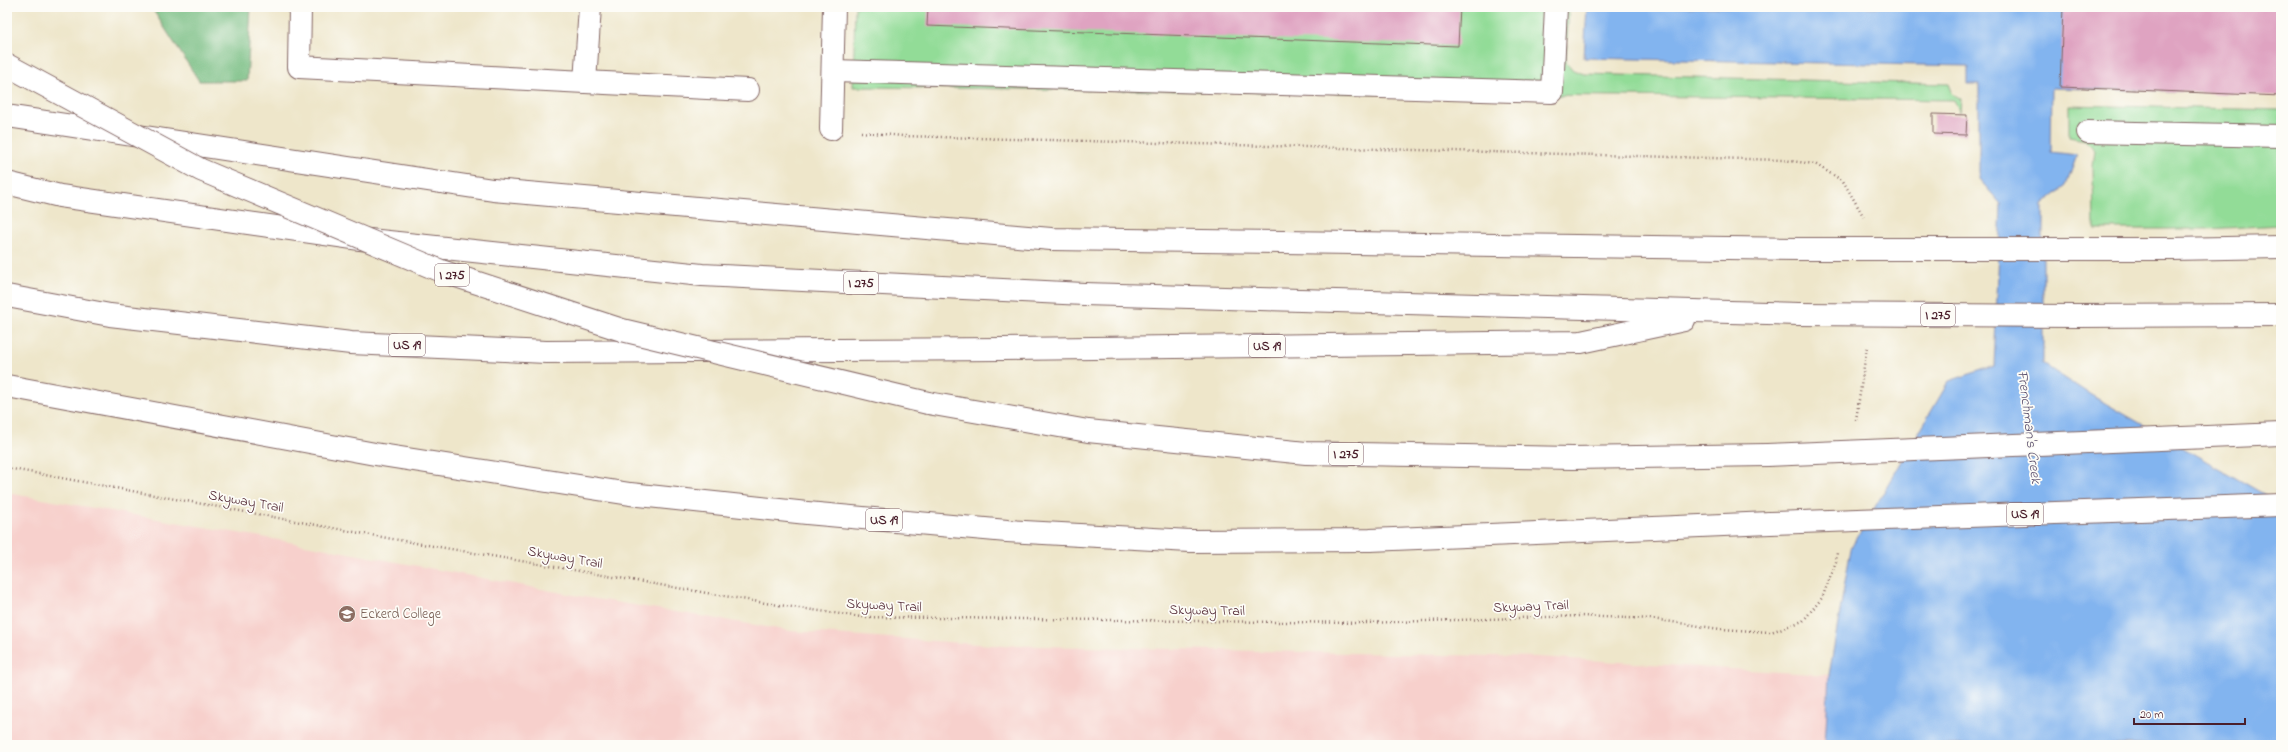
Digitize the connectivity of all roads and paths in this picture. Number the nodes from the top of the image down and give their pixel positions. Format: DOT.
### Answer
graph roads {
  1 [pos="300,7"];
  2 [pos="590,7"];
  3 [pos="834,7"];
  4 [pos="1556,7"];
  5 [pos="7,65"];
  6 [pos="832,71"];
  7 [pos="585,82"];
  8 [pos="748,90"];
  9 [pos="7,116"];
  10 [pos="831,128"];
  11 [pos="2088,132"];
  12 [pos="2281,136"];
  13 [pos="7,183"];
  14 [pos="2281,247"];
  15 [pos="7,296"];
  16 [pos="1721,312"];
  17 [pos="2281,315"];
  18 [pos="7,386"];
  19 [pos="2281,434"];
  20 [pos="7,468"];
  21 [pos="2281,504"];
  22 [pos="1771,632"];
  1 -- 7 [label="main road"];
  2 -- 7 [label="main road"];
  3 -- 6 [label="main road"];
  4 -- 6 [label="main road"];
  5 -- 19 [label="main road, I 275, bridge"];
  6 -- 10 [label="main road"];
  7 -- 8 [label="main road"];
  9 -- 14 [label="main road, bridge"];
  11 -- 12 [label="main road"];
  13 -- 16 [label="main road, I 275"];
  15 -- 16 [label="main road, US 19"];
  16 -- 17 [label="main road, I 275, bridge"];
  18 -- 21 [label="main road, US 19, bridge"];
  20 -- 22 [label="path, Skyway Trail"];
}
